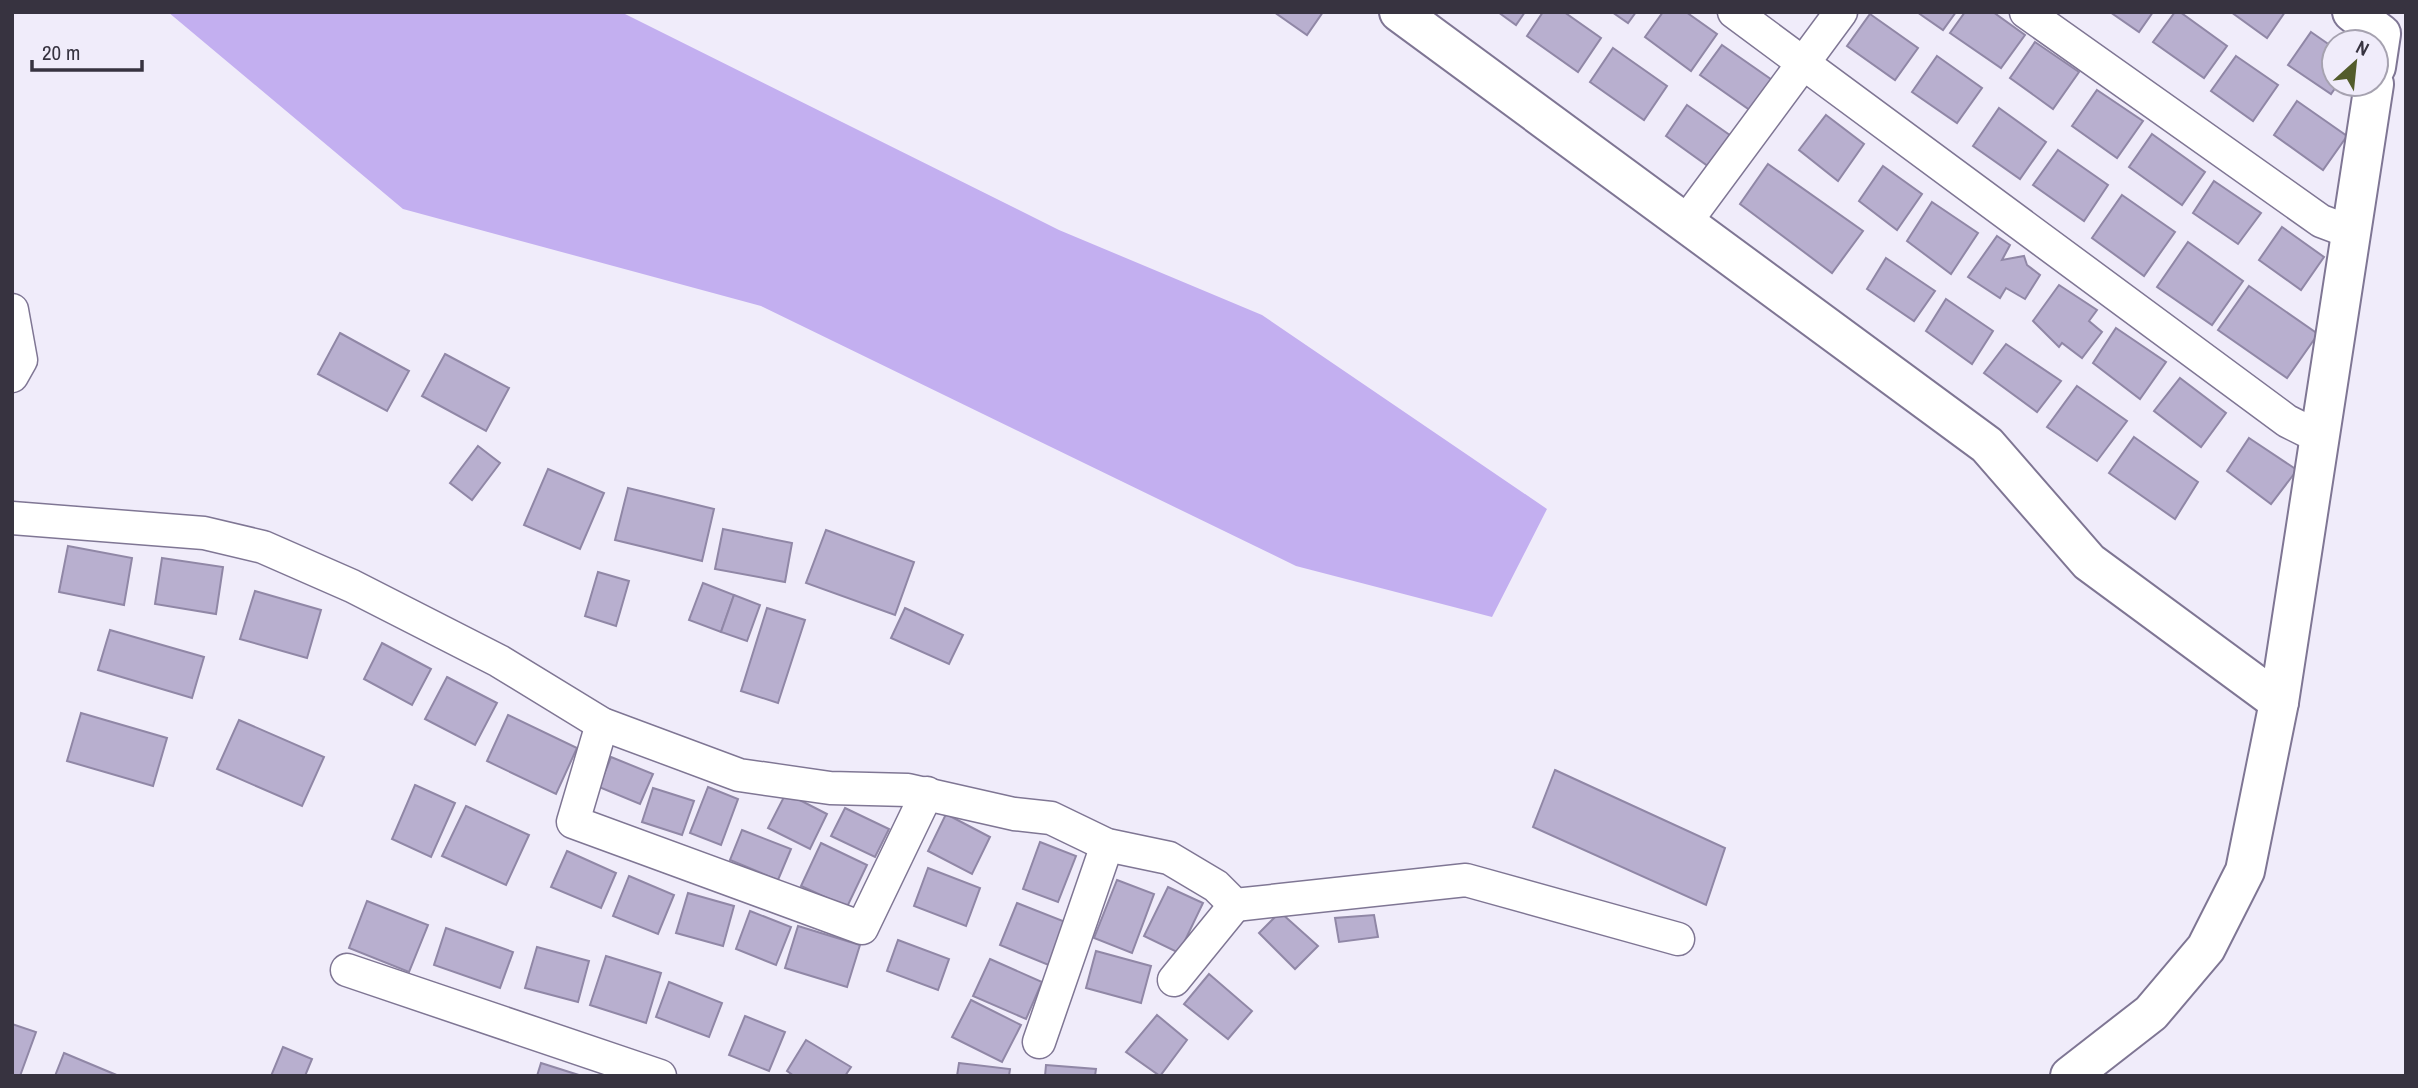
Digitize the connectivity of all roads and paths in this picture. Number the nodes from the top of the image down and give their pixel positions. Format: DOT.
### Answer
graph roads {
  1 [pos="1399,12"];
  2 [pos="1734,12"];
  3 [pos="1841,12"];
  4 [pos="2026,12"];
  5 [pos="1804,62"];
  6 [pos="2372,98"];
  7 [pos="1685,223"];
  8 [pos="2353,233"];
  9 [pos="12,310"];
  10 [pos="12,376"];
  11 [pos="2319,437"];
  12 [pos="12,518"];
  13 [pos="2279,702"];
  14 [pos="602,724"];
  15 [pos="927,793"];
  16 [pos="1107,845"];
  17 [pos="1235,905"];
  18 [pos="1678,939"];
  19 [pos="346,970"];
  20 [pos="1174,980"];
  21 [pos="1039,1042"];
  22 [pos="660,1076"];
  23 [pos="2070,1076"];
  1 -- 7 [label="street"];
  2 -- 5 [label="street"];
  3 -- 5 [label="street"];
  4 -- 8 [label="street"];
  5 -- 7 [label="street"];
  5 -- 11 [label="street"];
  6 -- 8 [label="street"];
  7 -- 13 [label="street"];
  8 -- 11 [label="street"];
  9 -- 10 [label="street"];
  11 -- 13 [label="street"];
  12 -- 14 [label="street"];
  13 -- 23 [label="street"];
  14 -- 15 [label="street"];
  14 -- 15 [label="street"];
  15 -- 16 [label="street"];
  16 -- 17 [label="street"];
  16 -- 21 [label="street"];
  17 -- 18 [label="street"];
  17 -- 20 [label="street"];
  19 -- 22 [label="street"];
}
